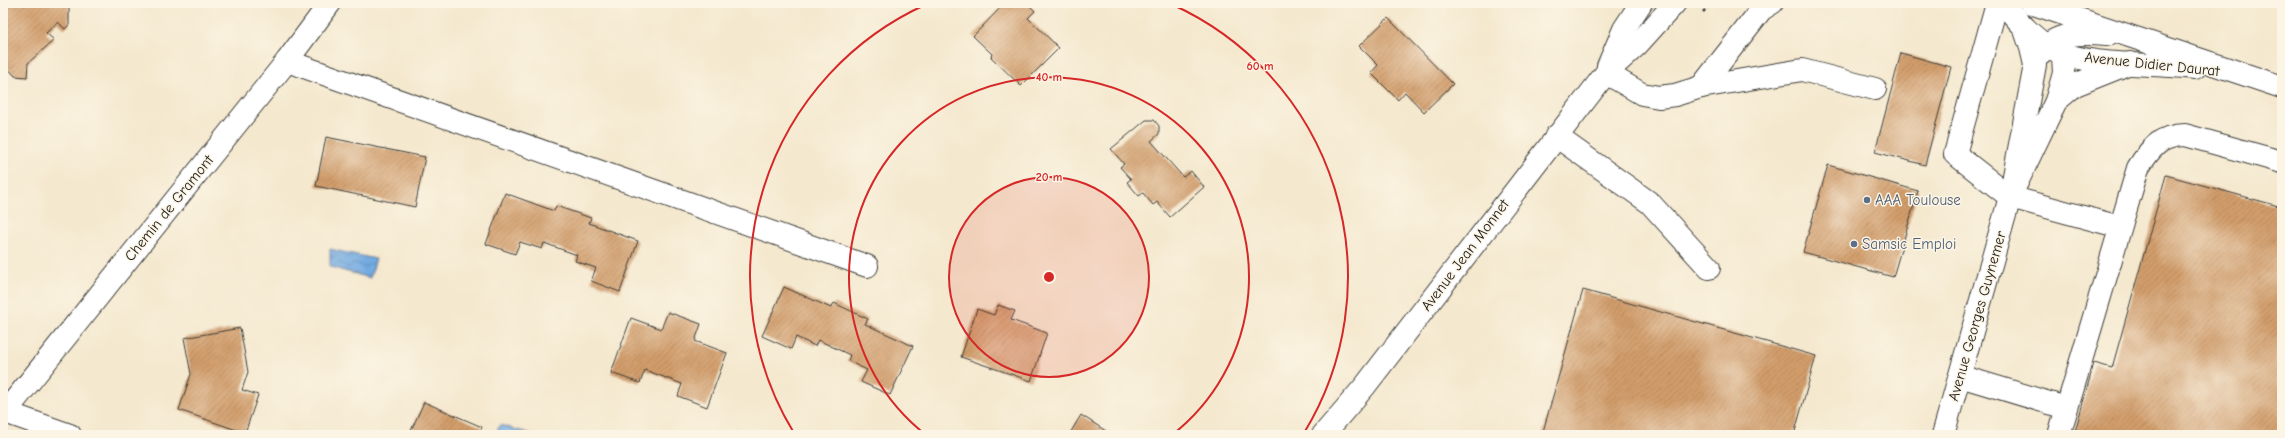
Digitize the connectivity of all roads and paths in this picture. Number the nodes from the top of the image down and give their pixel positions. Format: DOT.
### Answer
graph roads {
  1 [pos="330,3"];
  2 [pos="1641,3"];
  3 [pos="1675,3"];
  4 [pos="1772,3"];
  5 [pos="1997,3"];
  6 [pos="2003,3"];
  7 [pos="2036,5"];
  8 [pos="2024,27"];
  9 [pos="2142,39"];
  10 [pos="2057,45"];
  11 [pos="287,61"];
  12 [pos="2130,63"];
  13 [pos="2035,65"];
  14 [pos="1606,73"];
  15 [pos="2236,73"];
  16 [pos="1701,87"];
  17 [pos="2282,87"];
  18 [pos="1875,89"];
  19 [pos="2056,101"];
  20 [pos="1556,136"];
  21 [pos="2282,162"];
  22 [pos="2010,197"];
  23 [pos="2120,227"];
  24 [pos="867,266"];
  25 [pos="1710,268"];
  26 [pos="1960,376"];
  27 [pos="2066,408"];
  28 [pos="4,413"];
  29 [pos="70,435"];
  30 [pos="1323,435"];
  31 [pos="1943,435"];
  32 [pos="2059,435"];
  1 -- 11 [label="street, Chemin de Gramont"];
  2 -- 14 [label="street, Avenue Jean Monnet"];
  3 -- 14 [label="street, Avenue Jean Monnet"];
  4 -- 16 [label="street"];
  5 -- 22 [label="street"];
  6 -- 8 [label="street, Avenue Didier Daurat"];
  7 -- 9 [label="street, Avenue Didier Daurat"];
  7 -- 10 [label="street"];
  8 -- 10 [label="street, Avenue Didier Daurat"];
  8 -- 13 [label="street, Avenue Georges Guynemer"];
  9 -- 10 [label="street, Avenue Didier Daurat"];
  9 -- 15 [label="street, Avenue Didier Daurat"];
  10 -- 12 [label="street, Avenue Didier Daurat"];
  10 -- 13 [label="street"];
  10 -- 19 [label="street, Avenue Georges Guynemer"];
  11 -- 24 [label="street"];
  11 -- 28 [label="street, Chemin de Gramont"];
  12 -- 15 [label="street, Avenue Didier Daurat"];
  12 -- 19 [label="street, Avenue Georges Guynemer"];
  13 -- 22 [label="street, Avenue Georges Guynemer"];
  14 -- 16 [label="street"];
  14 -- 20 [label="street, Avenue Jean Monnet"];
  15 -- 17 [label="street, Avenue Didier Daurat"];
  16 -- 18 [label="street"];
  19 -- 22 [label="street, Avenue Georges Guynemer"];
  20 -- 25 [label="street"];
  20 -- 30 [label="street, Avenue Jean Monnet"];
  21 -- 23 [label="street"];
  22 -- 23 [label="street"];
  22 -- 26 [label="street, Avenue Georges Guynemer"];
  23 -- 27 [label="street"];
  26 -- 27 [label="street"];
  26 -- 31 [label="street, Avenue Georges Guynemer"];
  27 -- 32 [label="street"];
  28 -- 29 [label="street, Chemin de Gramont"];
}
